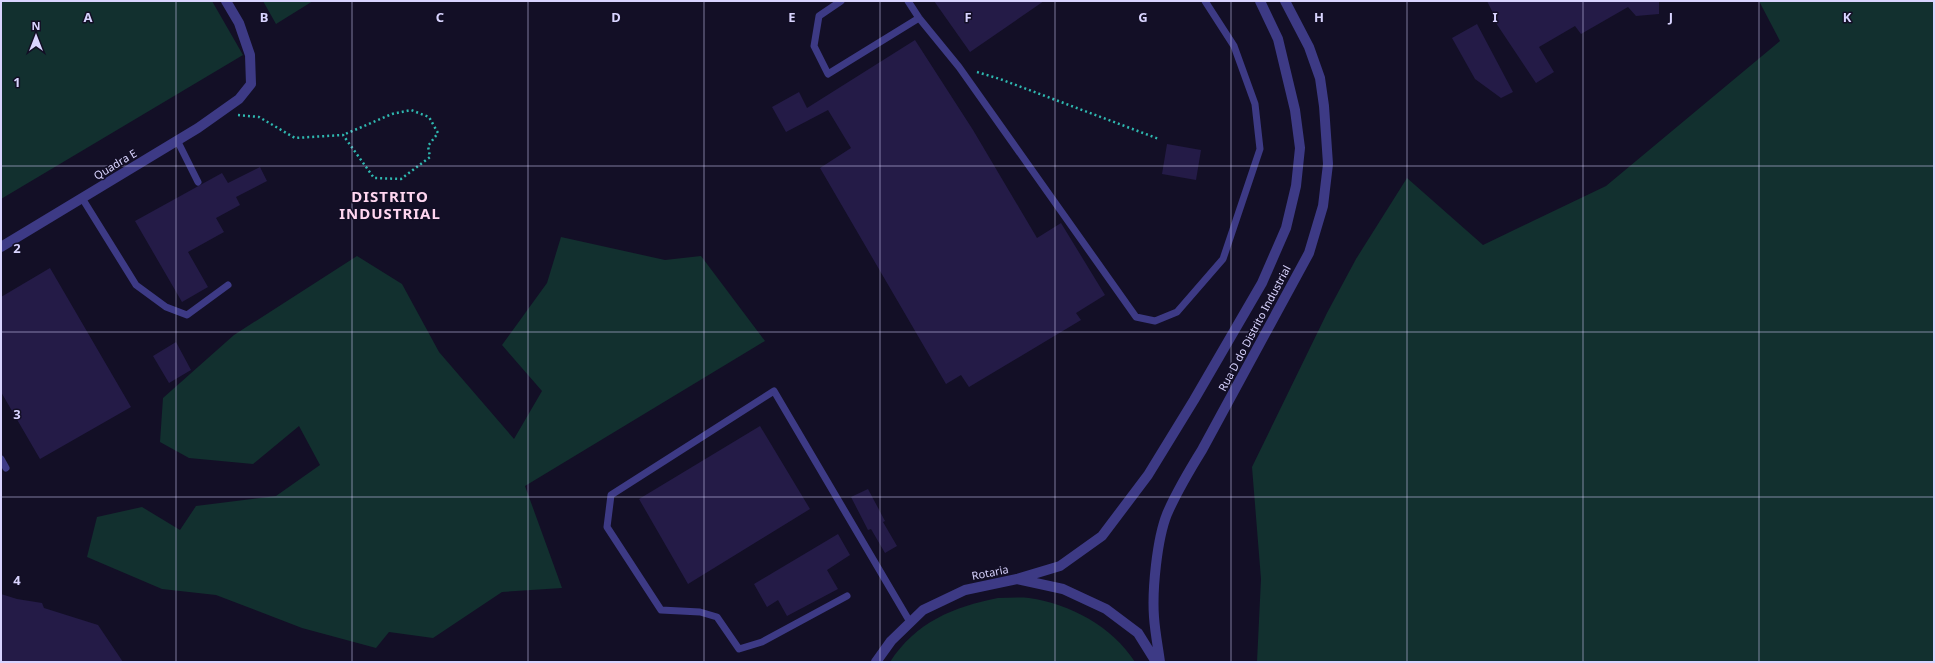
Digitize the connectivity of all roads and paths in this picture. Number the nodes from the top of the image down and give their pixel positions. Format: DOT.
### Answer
graph roads {
  1 [pos="226,1"];
  2 [pos="841,1"];
  3 [pos="908,1"];
  4 [pos="1205,1"];
  5 [pos="1260,1"];
  6 [pos="1285,1"];
  7 [pos="919,18"];
  8 [pos="959,67"];
  9 [pos="218,114"];
  10 [pos="343,135"];
  11 [pos="1159,139"];
  12 [pos="177,140"];
  13 [pos="198,182"];
  14 [pos="82,198"];
  15 [pos="1,247"];
  16 [pos="228,285"];
  17 [pos="1,459"];
  18 [pos="6,468"];
  19 [pos="1017,579"];
  20 [pos="847,596"];
  21 [pos="910,622"];
  22 [pos="876,662"];
  23 [pos="1156,662"];
  24 [pos="1160,662"];
  1 -- 9 [label="street, Quadra E"];
  2 -- 7 [label="lane"];
  3 -- 7 [label="lane"];
  4 -- 8 [label="lane"];
  5 -- 19 [label="street, Rua D do Distrito Industrial"];
  6 -- 24 [label="street, Rua D do Distrito Industrial"];
  7 -- 8 [label="lane"];
  8 -- 11 [label="path"];
  9 -- 10 [label="path"];
  9 -- 12 [label="street, Quadra E"];
  10 -- 10 [label="path"];
  12 -- 13 [label="lane"];
  12 -- 14 [label="street, Quadra E"];
  14 -- 15 [label="street, Quadra E"];
  14 -- 16 [label="lane"];
  17 -- 18 [label="lane"];
  19 -- 21 [label="street, Rotaria"];
  19 -- 23 [label="street, Rotaria"];
  20 -- 21 [label="lane"];
  21 -- 22 [label="street, Rotaria"];
}
